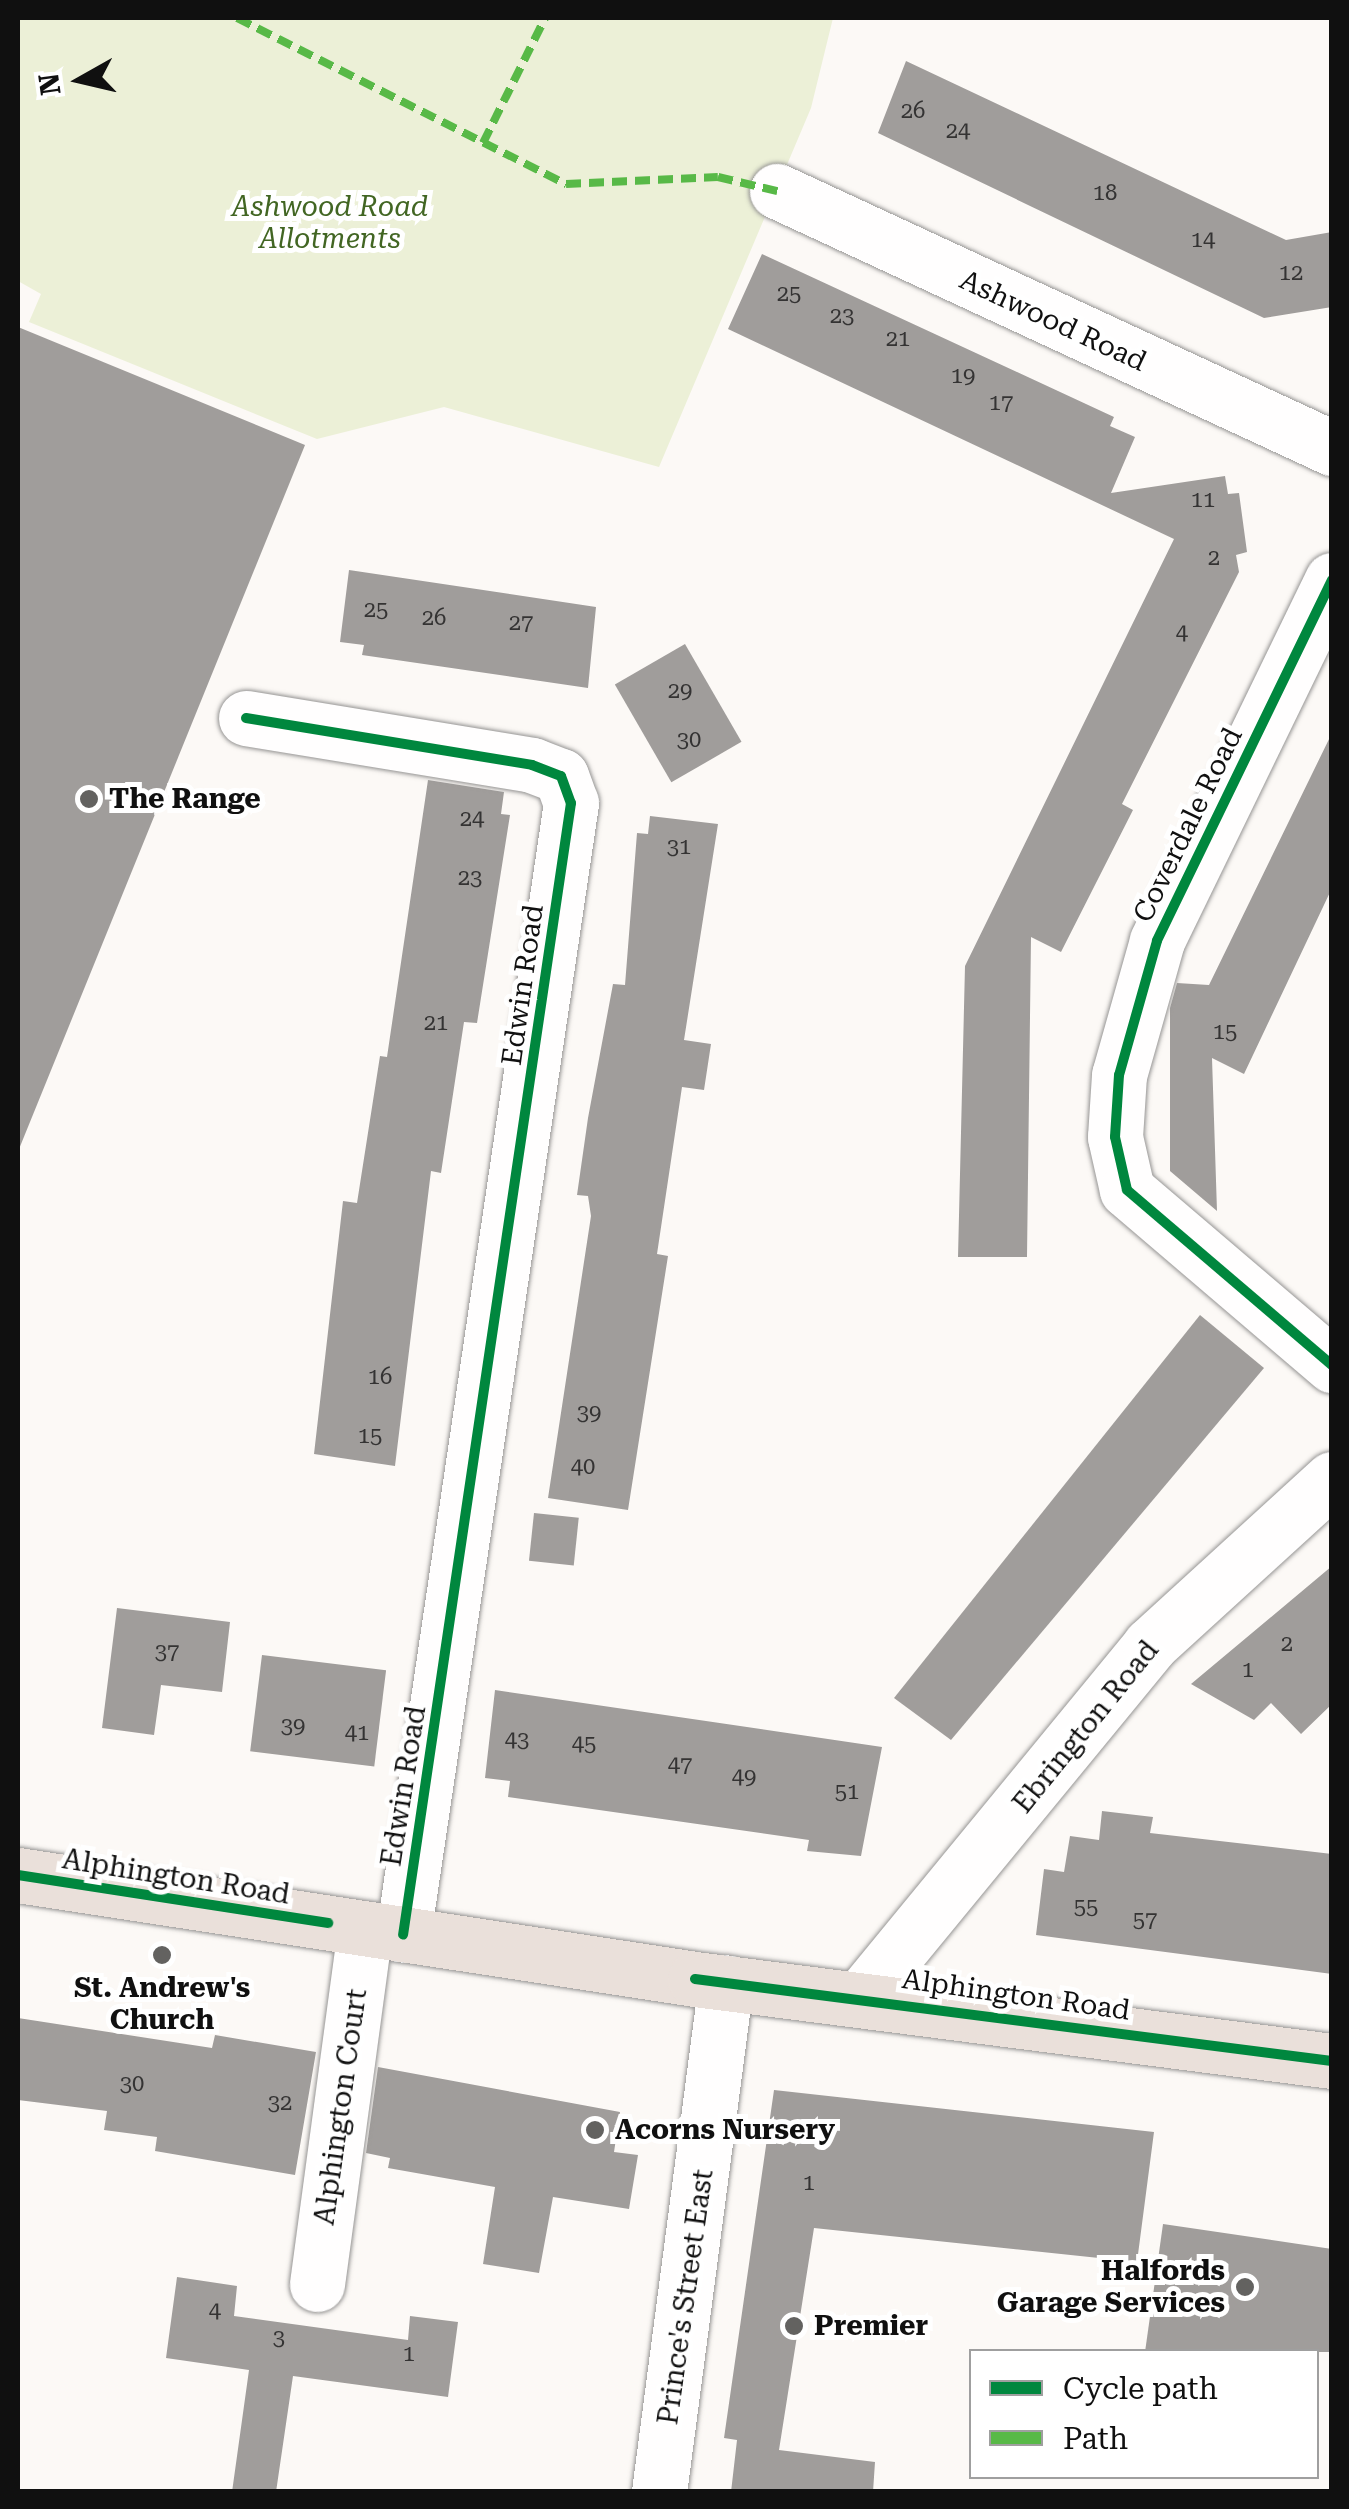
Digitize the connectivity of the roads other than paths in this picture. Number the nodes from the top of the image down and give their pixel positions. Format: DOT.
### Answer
graph roads {
  1 [pos="777,191"];
  2 [pos="1332,448"];
  3 [pos="1332,580"];
  4 [pos="246,718"];
  5 [pos="1332,1364"];
  6 [pos="1332,1479"];
  7 [pos="18,1875"];
  8 [pos="384,1932"];
  9 [pos="726,1982"];
  10 [pos="862,1996"];
  11 [pos="1332,2061"];
  12 [pos="317,2284"];
  13 [pos="659,2492"];
  1 -- 2 [label="street, Ashwood Road"];
  3 -- 5 [label="street, Coverdale Road"];
  4 -- 8 [label="street, Edwin Road"];
  6 -- 10 [label="street, Ebrington Road"];
  7 -- 8 [label="highway, Alphington Road"];
  8 -- 9 [label="highway, Alphington Road"];
  8 -- 12 [label="street, Alphington Court"];
  9 -- 10 [label="highway, Alphington Road"];
  9 -- 13 [label="street, Prince's Street East"];
  10 -- 11 [label="highway, Alphington Road"];
}
